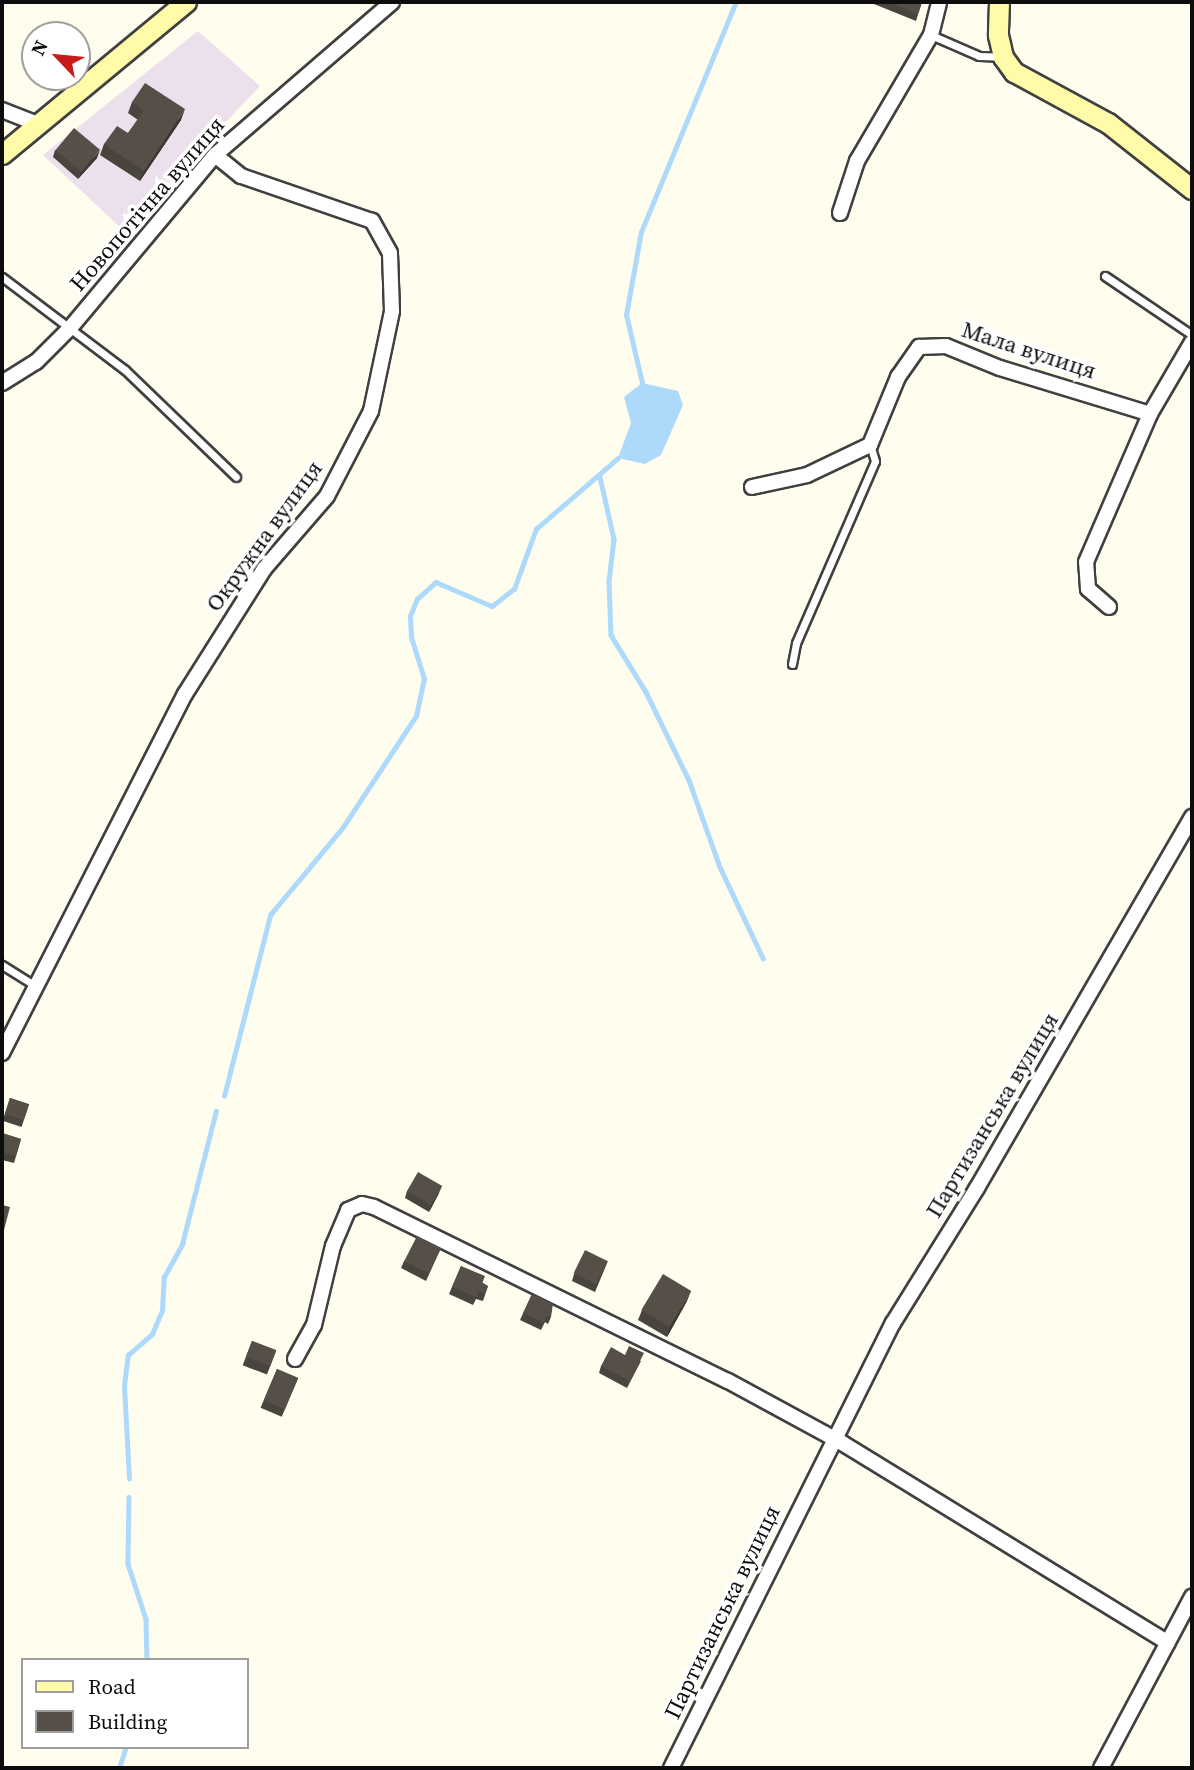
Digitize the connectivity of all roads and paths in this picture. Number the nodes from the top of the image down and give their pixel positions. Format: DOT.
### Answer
graph roads {
  1 [pos="187,2"];
  2 [pos="392,2"];
  3 [pos="939,2"];
  4 [pos="999,2"];
  5 [pos="931,35"];
  6 [pos="1003,57"];
  7 [pos="2,110"];
  8 [pos="40,125"];
  9 [pos="2,154"];
  10 [pos="215,155"];
  11 [pos="1192,189"];
  12 [pos="840,213"];
  13 [pos="2,276"];
  14 [pos="1105,276"];
  15 [pos="71,327"];
  16 [pos="1192,335"];
  17 [pos="1192,342"];
  18 [pos="2,383"];
  19 [pos="1150,414"];
  20 [pos="870,445"];
  21 [pos="236,477"];
  22 [pos="752,488"];
  23 [pos="1109,607"];
  24 [pos="792,664"];
  25 [pos="1192,817"];
  26 [pos="2,965"];
  27 [pos="34,985"];
  28 [pos="2,1053"];
  29 [pos="295,1359"];
  30 [pos="834,1438"];
  31 [pos="1192,1598"];
  32 [pos="1168,1643"];
  33 [pos="671,1768"];
  34 [pos="1101,1768"];
  1 -- 8 [label="street"];
  2 -- 10 [label="street, Новопотічна вулиця"];
  3 -- 5 [label="street"];
  4 -- 6 [label="street"];
  5 -- 6 [label="lane"];
  5 -- 12 [label="street"];
  6 -- 11 [label="street"];
  7 -- 8 [label="street"];
  8 -- 9 [label="street"];
  10 -- 15 [label="street, Новопотічна вулиця"];
  10 -- 27 [label="street, Окружна вулиця"];
  13 -- 15 [label="lane"];
  14 -- 16 [label="lane"];
  15 -- 18 [label="street, Новопотічна вулиця"];
  15 -- 21 [label="lane"];
  17 -- 19 [label="street"];
  19 -- 20 [label="street, Мала вулиця"];
  19 -- 23 [label="street"];
  20 -- 22 [label="street"];
  20 -- 24 [label="lane"];
  25 -- 30 [label="street, Партизанська вулиця"];
  26 -- 27 [label="lane"];
  27 -- 28 [label="street, Окружна вулиця"];
  29 -- 30 [label="street"];
  30 -- 32 [label="street"];
  30 -- 33 [label="street, Партизанська вулиця"];
  31 -- 32 [label="street"];
  32 -- 34 [label="street"];
}
